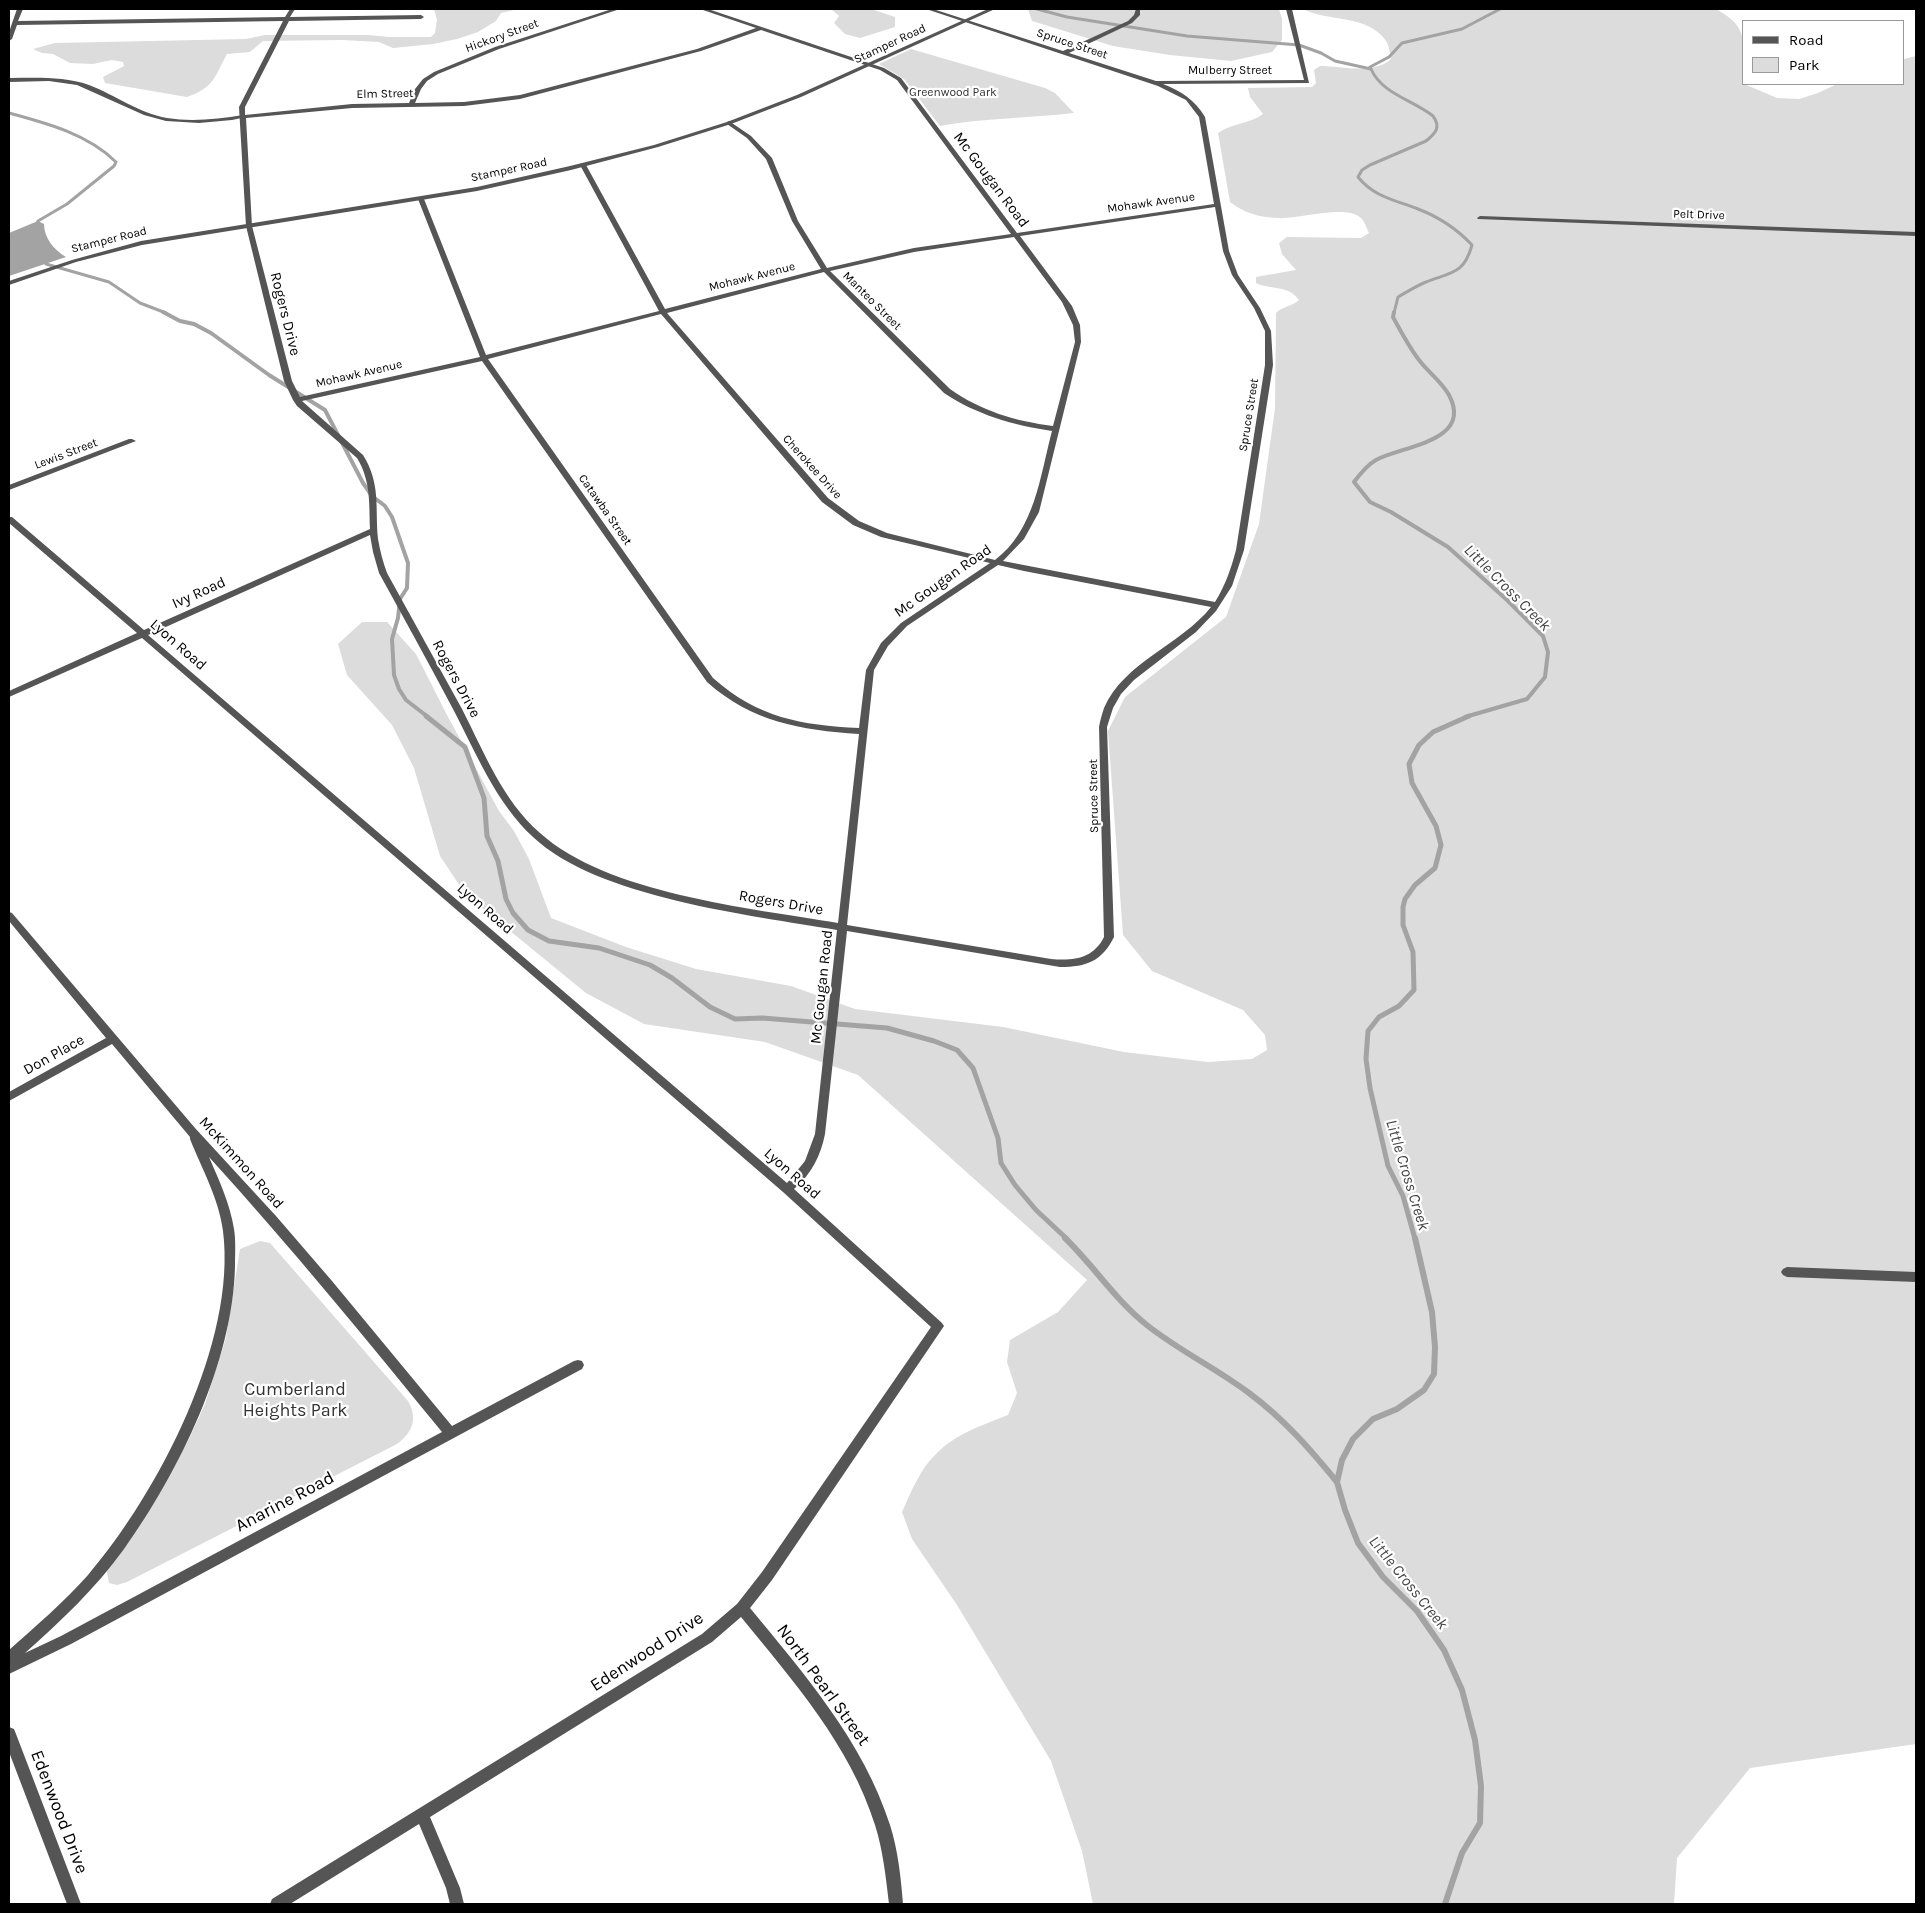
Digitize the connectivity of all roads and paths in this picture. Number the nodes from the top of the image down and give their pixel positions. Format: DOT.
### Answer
graph roads {
  1 [pos="20,9"];
  2 [pos="292,9"];
  3 [pos="617,9"];
  4 [pos="703,9"];
  5 [pos="928,9"];
  6 [pos="992,9"];
  7 [pos="1138,9"];
  8 [pos="1289,9"];
  9 [pos="421,17"];
  10 [pos="287,19"];
  11 [pos="966,21"];
  12 [pos="15,24"];
  13 [pos="759,29"];
  14 [pos="9,38"];
  15 [pos="1064,53"];
  16 [pos="871,65"];
  17 [pos="9,80"];
  18 [pos="1153,82"];
  19 [pos="411,105"];
  20 [pos="243,117"];
  21 [pos="729,123"];
  22 [pos="583,166"];
  23 [pos="421,199"];
  24 [pos="1218,205"];
  25 [pos="1480,218"];
  26 [pos="249,226"];
  27 [pos="1014,234"];
  28 [pos="1916,234"];
  29 [pos="825,270"];
  30 [pos="9,283"];
  31 [pos="662,312"];
  32 [pos="484,358"];
  33 [pos="297,400"];
  34 [pos="1056,429"];
  35 [pos="132,441"];
  36 [pos="9,488"];
  37 [pos="9,519"];
  38 [pos="374,530"];
  39 [pos="996,563"];
  40 [pos="1216,605"];
  41 [pos="142,634"];
  42 [pos="9,694"];
  43 [pos="863,731"];
  44 [pos="9,915"];
  45 [pos="842,927"];
  46 [pos="1084,962"];
  47 [pos="114,1038"];
  48 [pos="9,1097"];
  49 [pos="191,1132"];
  50 [pos="787,1189"];
  51 [pos="1787,1272"];
  52 [pos="1916,1277"];
  53 [pos="938,1326"];
  54 [pos="578,1365"];
  55 [pos="450,1433"];
  56 [pos="742,1608"];
  57 [pos="9,1659"];
  58 [pos="9,1668"];
  59 [pos="9,1734"];
  60 [pos="422,1814"];
  61 [pos="74,1904"];
  62 [pos="277,1904"];
  63 [pos="458,1904"];
  64 [pos="896,1904"];
  1 -- 12 [label="street"];
  2 -- 10 [label="street, Rogers Drive"];
  3 -- 19 [label="street, Hickory Street"];
  4 -- 13 [label="street"];
  5 -- 11 [label="street, Spruce Street"];
  6 -- 11 [label="street, Stamper Road"];
  7 -- 15 [label="street"];
  8 -- 18 [label="street, Mulberry Street"];
  9 -- 10 [label="street"];
  10 -- 12 [label="street"];
  10 -- 20 [label="street, Rogers Drive"];
  11 -- 15 [label="street, Spruce Street"];
  11 -- 16 [label="street, Stamper Road"];
  12 -- 14 [label="street"];
  13 -- 16 [label="street"];
  13 -- 19 [label="street, Elm Street"];
  15 -- 18 [label="street, Spruce Street"];
  16 -- 21 [label="street, Stamper Road"];
  16 -- 27 [label="street, Mc Gougan Road"];
  17 -- 20 [label="street, Elm Street"];
  18 -- 24 [label="street, Spruce Street"];
  19 -- 20 [label="street, Elm Street"];
  20 -- 26 [label="street, Rogers Drive"];
  21 -- 22 [label="street, Stamper Road"];
  21 -- 29 [label="street, Manteo Street"];
  22 -- 23 [label="street, Stamper Road"];
  22 -- 31 [label="street, Cherokee Drive"];
  23 -- 26 [label="street, Stamper Road"];
  23 -- 32 [label="street, Catawba Street"];
  24 -- 27 [label="street, Mohawk Avenue"];
  24 -- 40 [label="street, Spruce Street"];
  25 -- 28 [label="street, Pelt Drive"];
  26 -- 30 [label="street, Stamper Road"];
  26 -- 33 [label="street, Rogers Drive"];
  27 -- 29 [label="street, Mohawk Avenue"];
  27 -- 34 [label="street, Mc Gougan Road"];
  29 -- 31 [label="street, Mohawk Avenue"];
  29 -- 34 [label="street, Manteo Street"];
  31 -- 32 [label="street, Mohawk Avenue"];
  31 -- 39 [label="street, Cherokee Drive"];
  32 -- 33 [label="street, Mohawk Avenue"];
  32 -- 43 [label="street, Catawba Street"];
  33 -- 38 [label="street, Rogers Drive"];
  34 -- 39 [label="street, Mc Gougan Road"];
  35 -- 36 [label="street, Lewis Street"];
  37 -- 41 [label="street, Lyon Road"];
  38 -- 41 [label="street, Ivy Road"];
  38 -- 45 [label="street, Rogers Drive"];
  39 -- 40 [label="street, Cherokee Drive"];
  39 -- 43 [label="street, Mc Gougan Road"];
  40 -- 46 [label="street, Spruce Street"];
  41 -- 42 [label="street, Ivy Road"];
  41 -- 50 [label="street, Lyon Road"];
  43 -- 45 [label="street, Mc Gougan Road"];
  44 -- 47 [label="street, McKimmon Road"];
  45 -- 46 [label="street, Rogers Drive"];
  45 -- 50 [label="street, Mc Gougan Road"];
  47 -- 48 [label="street, Don Place"];
  47 -- 49 [label="street, McKimmon Road"];
  49 -- 55 [label="street, McKimmon Road"];
  49 -- 57 [label="street"];
  50 -- 53 [label="street, Lyon Road"];
  51 -- 52 [label="street"];
  53 -- 56 [label="street, Edenwood Drive"];
  54 -- 55 [label="street, Anarine Road"];
  55 -- 58 [label="street, Anarine Road"];
  56 -- 60 [label="street, Edenwood Drive"];
  56 -- 64 [label="street, North Pearl Street"];
  59 -- 61 [label="street, Edenwood Drive"];
  60 -- 62 [label="street, Edenwood Drive"];
  60 -- 63 [label="street"];
}
